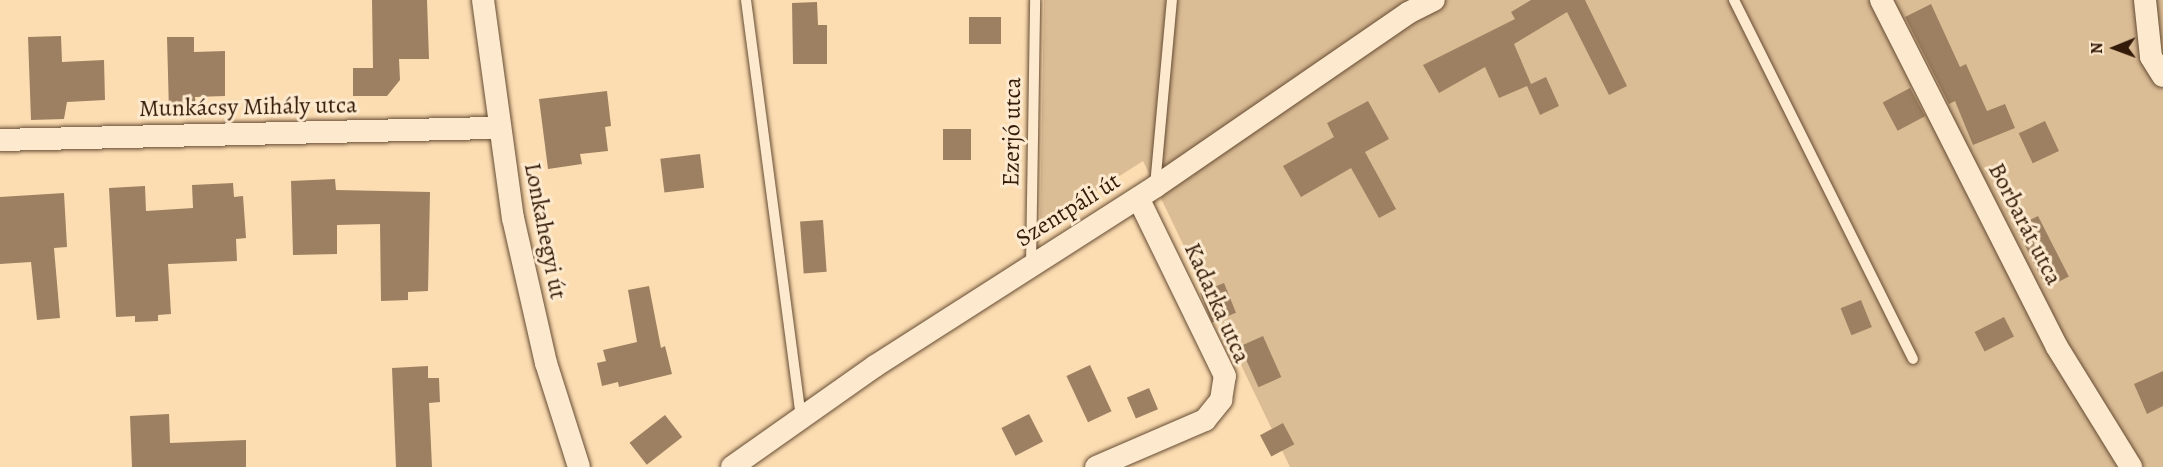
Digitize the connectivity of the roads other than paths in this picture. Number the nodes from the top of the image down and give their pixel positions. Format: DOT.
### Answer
graph roads {
  1 [pos="483,0"];
  2 [pos="746,0"];
  3 [pos="1035,0"];
  4 [pos="1172,0"];
  5 [pos="1434,0"];
  6 [pos="1734,0"];
  7 [pos="1881,0"];
  8 [pos="2145,0"];
  9 [pos="2163,76"];
  10 [pos="498,128"];
  11 [pos="0,140"];
  12 [pos="1147,192"];
  13 [pos="1031,265"];
  14 [pos="1913,359"];
  15 [pos="801,417"];
  16 [pos="579,467"];
  17 [pos="732,467"];
  18 [pos="1096,467"];
  19 [pos="2131,467"];
  1 -- 10 [label="street, Lonkahegyi út"];
  2 -- 15 [label="lane"];
  3 -- 13 [label="lane, Ezerjó utca"];
  4 -- 12 [label="lane"];
  5 -- 12 [label="street, Szentpáli út"];
  6 -- 14 [label="lane"];
  7 -- 19 [label="street, Borbarát utca"];
  8 -- 9 [label="street"];
  10 -- 11 [label="street, Munkácsy Mihály utca"];
  10 -- 16 [label="street, Lonkahegyi út"];
  12 -- 13 [label="street, Szentpáli út"];
  12 -- 18 [label="street, Kadarka utca"];
  13 -- 15 [label="street, Szentpáli út"];
  15 -- 17 [label="street, Szentpáli út"];
}
